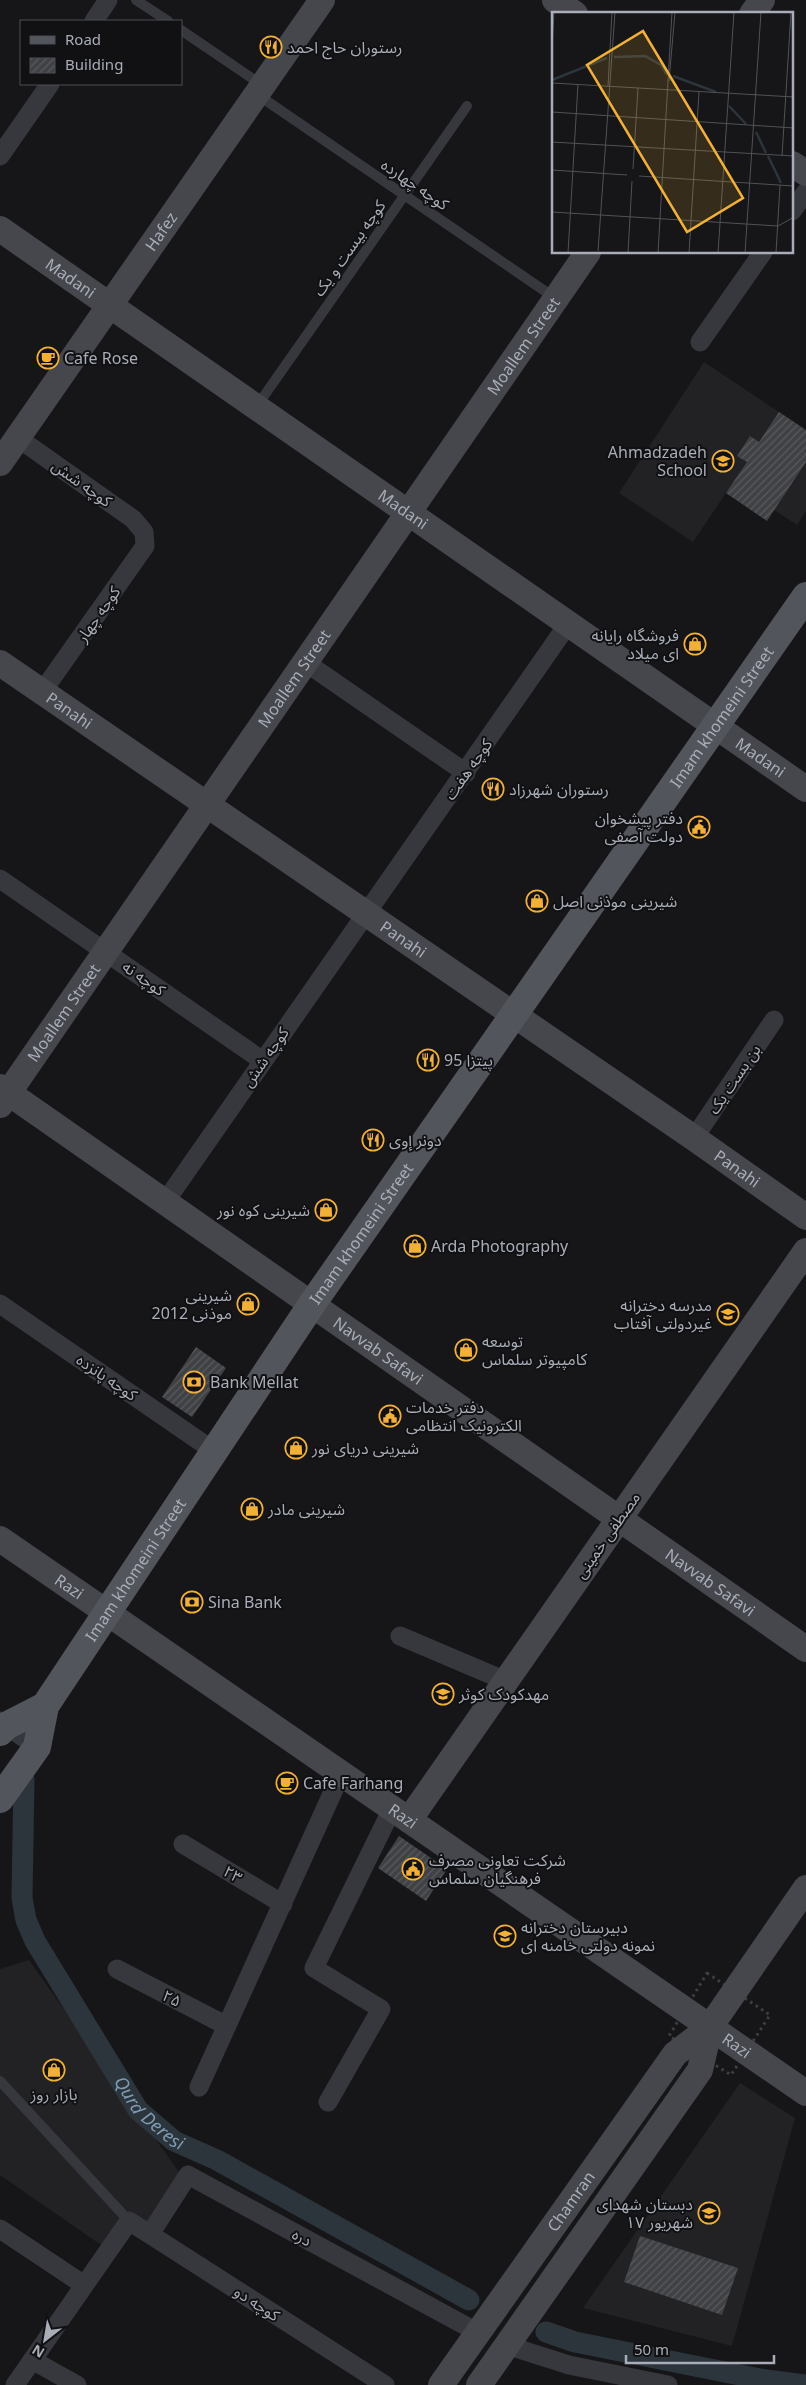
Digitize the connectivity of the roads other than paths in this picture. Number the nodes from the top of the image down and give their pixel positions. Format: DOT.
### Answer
graph roads {
  1 [pos="108,0"];
  2 [pos="136,0"];
  3 [pos="322,0"];
  4 [pos="555,0"];
  5 [pos="762,0"];
  6 [pos="572,12"];
  7 [pos="753,12"];
  8 [pos="95,20"];
  9 [pos="166,20"];
  10 [pos="182,31"];
  11 [pos="49,85"];
  12 [pos="260,90"];
  13 [pos="467,106"];
  14 [pos="0,156"];
  15 [pos="794,165"];
  16 [pos="806,173"];
  17 [pos="806,192"];
  18 [pos="404,195"];
  19 [pos="794,208"];
  20 [pos="0,229"];
  21 [pos="587,254"];
  22 [pos="762,254"];
  23 [pos="556,299"];
  24 [pos="110,305"];
  25 [pos="700,342"];
  26 [pos="257,407"];
  27 [pos="18,438"];
  28 [pos="0,463"];
  29 [pos="409,513"];
  30 [pos="144,532"];
  31 [pos="806,596"];
  32 [pos="568,624"];
  33 [pos="305,662"];
  34 [pos="0,664"];
  35 [pos="42,692"];
  36 [pos="714,725"];
  37 [pos="466,773"];
  38 [pos="806,789"];
  39 [pos="207,805"];
  40 [pos="0,879"];
  41 [pos="365,913"];
  42 [pos="106,952"];
  43 [pos="513,1014"];
  44 [pos="774,1020"];
  45 [pos="263,1061"];
  46 [pos="3,1095"];
  47 [pos="694,1138"];
  48 [pos="165,1202"];
  49 [pos="806,1217"];
  50 [pos="806,1251"];
  51 [pos="0,1304"];
  52 [pos="312,1304"];
  53 [pos="214,1450"];
  54 [pos="618,1520"];
  55 [pos="0,1539"];
  56 [pos="108,1614"];
  57 [pos="400,1636"];
  58 [pos="806,1649"];
  59 [pos="506,1681"];
  60 [pos="45,1706"];
  61 [pos="2,1726"];
  62 [pos="37,1747"];
  63 [pos="341,1774"];
  64 [pos="0,1799"];
  65 [pos="400,1814"];
  66 [pos="183,1844"];
  67 [pos="806,1888"];
  68 [pos="283,1904"];
  69 [pos="117,1970"];
  70 [pos="227,2026"];
  71 [pos="710,2027"];
  72 [pos="0,2080"];
  73 [pos="199,2087"];
  74 [pos="806,2093"];
  75 [pos="328,2102"];
  76 [pos="128,2221"];
  77 [pos="0,2228"];
  78 [pos="150,2234"];
  79 [pos="84,2285"];
  80 [pos="477,2332"];
  81 [pos="506,2345"];
  82 [pos="32,2360"];
  83 [pos="649,2383"];
  84 [pos="14,2385"];
  85 [pos="77,2385"];
  86 [pos="385,2385"];
  87 [pos="441,2385"];
  88 [pos="479,2385"];
  89 [pos="668,2385"];
  1 -- 8 [label="street"];
  2 -- 9 [label="lane"];
  3 -- 12 [label="street, Hafez"];
  4 -- 6 [label="street"];
  5 -- 7 [label="street"];
  10 -- 12 [label="lane"];
  11 -- 14 [label="street"];
  12 -- 18 [label="lane, کوچه چهارده"];
  12 -- 24 [label="street, Hafez"];
  13 -- 18 [label="lane, کوچه بیست و یک"];
  15 -- 16 [label="street"];
  17 -- 19 [label="street"];
  18 -- 23 [label="lane, کوچه چهارده"];
  18 -- 26 [label="lane, کوچه بیست و یک"];
  20 -- 24 [label="street, Madani"];
  21 -- 23 [label="street, Moallem Street"];
  22 -- 25 [label="street"];
  23 -- 29 [label="street, Moallem Street"];
  24 -- 26 [label="street, Madani"];
  24 -- 27 [label="street, Hafez"];
  26 -- 29 [label="street, Madani"];
  27 -- 28 [label="street, Hafez"];
  27 -- 30 [label="street, کوچه شش"];
  29 -- 32 [label="street, Madani"];
  29 -- 33 [label="street, Moallem Street"];
  30 -- 35 [label="street, کوچه چهار"];
  31 -- 36 [label="main road, Imam khomeini Street"];
  32 -- 36 [label="street, Madani"];
  32 -- 37 [label="street, کوچه هفت"];
  33 -- 37 [label="street"];
  33 -- 39 [label="street, Moallem Street"];
  34 -- 35 [label="street, Panahi"];
  35 -- 39 [label="street, Panahi"];
  36 -- 38 [label="street, Madani"];
  36 -- 43 [label="main road, Imam khomeini Street"];
  37 -- 41 [label="street, کوچه هفت"];
  39 -- 41 [label="street, Panahi"];
  39 -- 42 [label="street, Moallem Street"];
  40 -- 42 [label="street, کوچه نه"];
  41 -- 43 [label="street, Panahi"];
  41 -- 45 [label="street, کوچه شش"];
  42 -- 45 [label="street, کوچه نه"];
  42 -- 46 [label="street, Moallem Street"];
  43 -- 47 [label="street, Panahi"];
  43 -- 52 [label="main road, Imam khomeini Street"];
  44 -- 47 [label="street, بن بست یک"];
  45 -- 48 [label="street, کوچه شش"];
  46 -- 48 [label="street, Navvab Safavi"];
  47 -- 49 [label="street, Panahi"];
  48 -- 52 [label="street, Navvab Safavi"];
  50 -- 54 [label="street, مصطفی خمینی"];
  51 -- 53 [label="street, کوچه پانزده"];
  52 -- 53 [label="main road, Imam khomeini Street"];
  52 -- 54 [label="street, Navvab Safavi"];
  53 -- 56 [label="main road, Imam khomeini Street"];
  54 -- 58 [label="street, Navvab Safavi"];
  54 -- 59 [label="street, مصطفی خمینی"];
  55 -- 56 [label="street, Razi"];
  56 -- 60 [label="main road, Imam khomeini Street"];
  56 -- 63 [label="street, Razi"];
  57 -- 59 [label="street"];
  59 -- 65 [label="street, مصطفی خمینی"];
  60 -- 61 [label="main road"];
  60 -- 62 [label="main road"];
  61 -- 62 [label="street"];
  62 -- 64 [label="main road"];
  63 -- 65 [label="street, Razi"];
  63 -- 68 [label="street"];
  65 -- 71 [label="street, Razi"];
  65 -- 75 [label="street"];
  66 -- 68 [label="street, ۲۳"];
  67 -- 71 [label="street, Chamran"];
  68 -- 70 [label="street"];
  69 -- 70 [label="street, ۲۵"];
  70 -- 73 [label="street"];
  71 -- 74 [label="street, Razi"];
  71 -- 80 [label="street, Chamran"];
  71 -- 81 [label="street, Chamran"];
  72 -- 76 [label="lane"];
  76 -- 78 [label="street, کوچه دو"];
  76 -- 79 [label="street"];
  77 -- 79 [label="street"];
  78 -- 80 [label="street, دره"];
  78 -- 86 [label="street, کوچه دو"];
  79 -- 82 [label="street"];
  80 -- 81 [label="street"];
  80 -- 87 [label="street, Chamran"];
  81 -- 83 [label="street"];
  81 -- 88 [label="street, Chamran"];
  82 -- 84 [label="street"];
  82 -- 85 [label="street"];
  83 -- 89 [label="street"];
}
